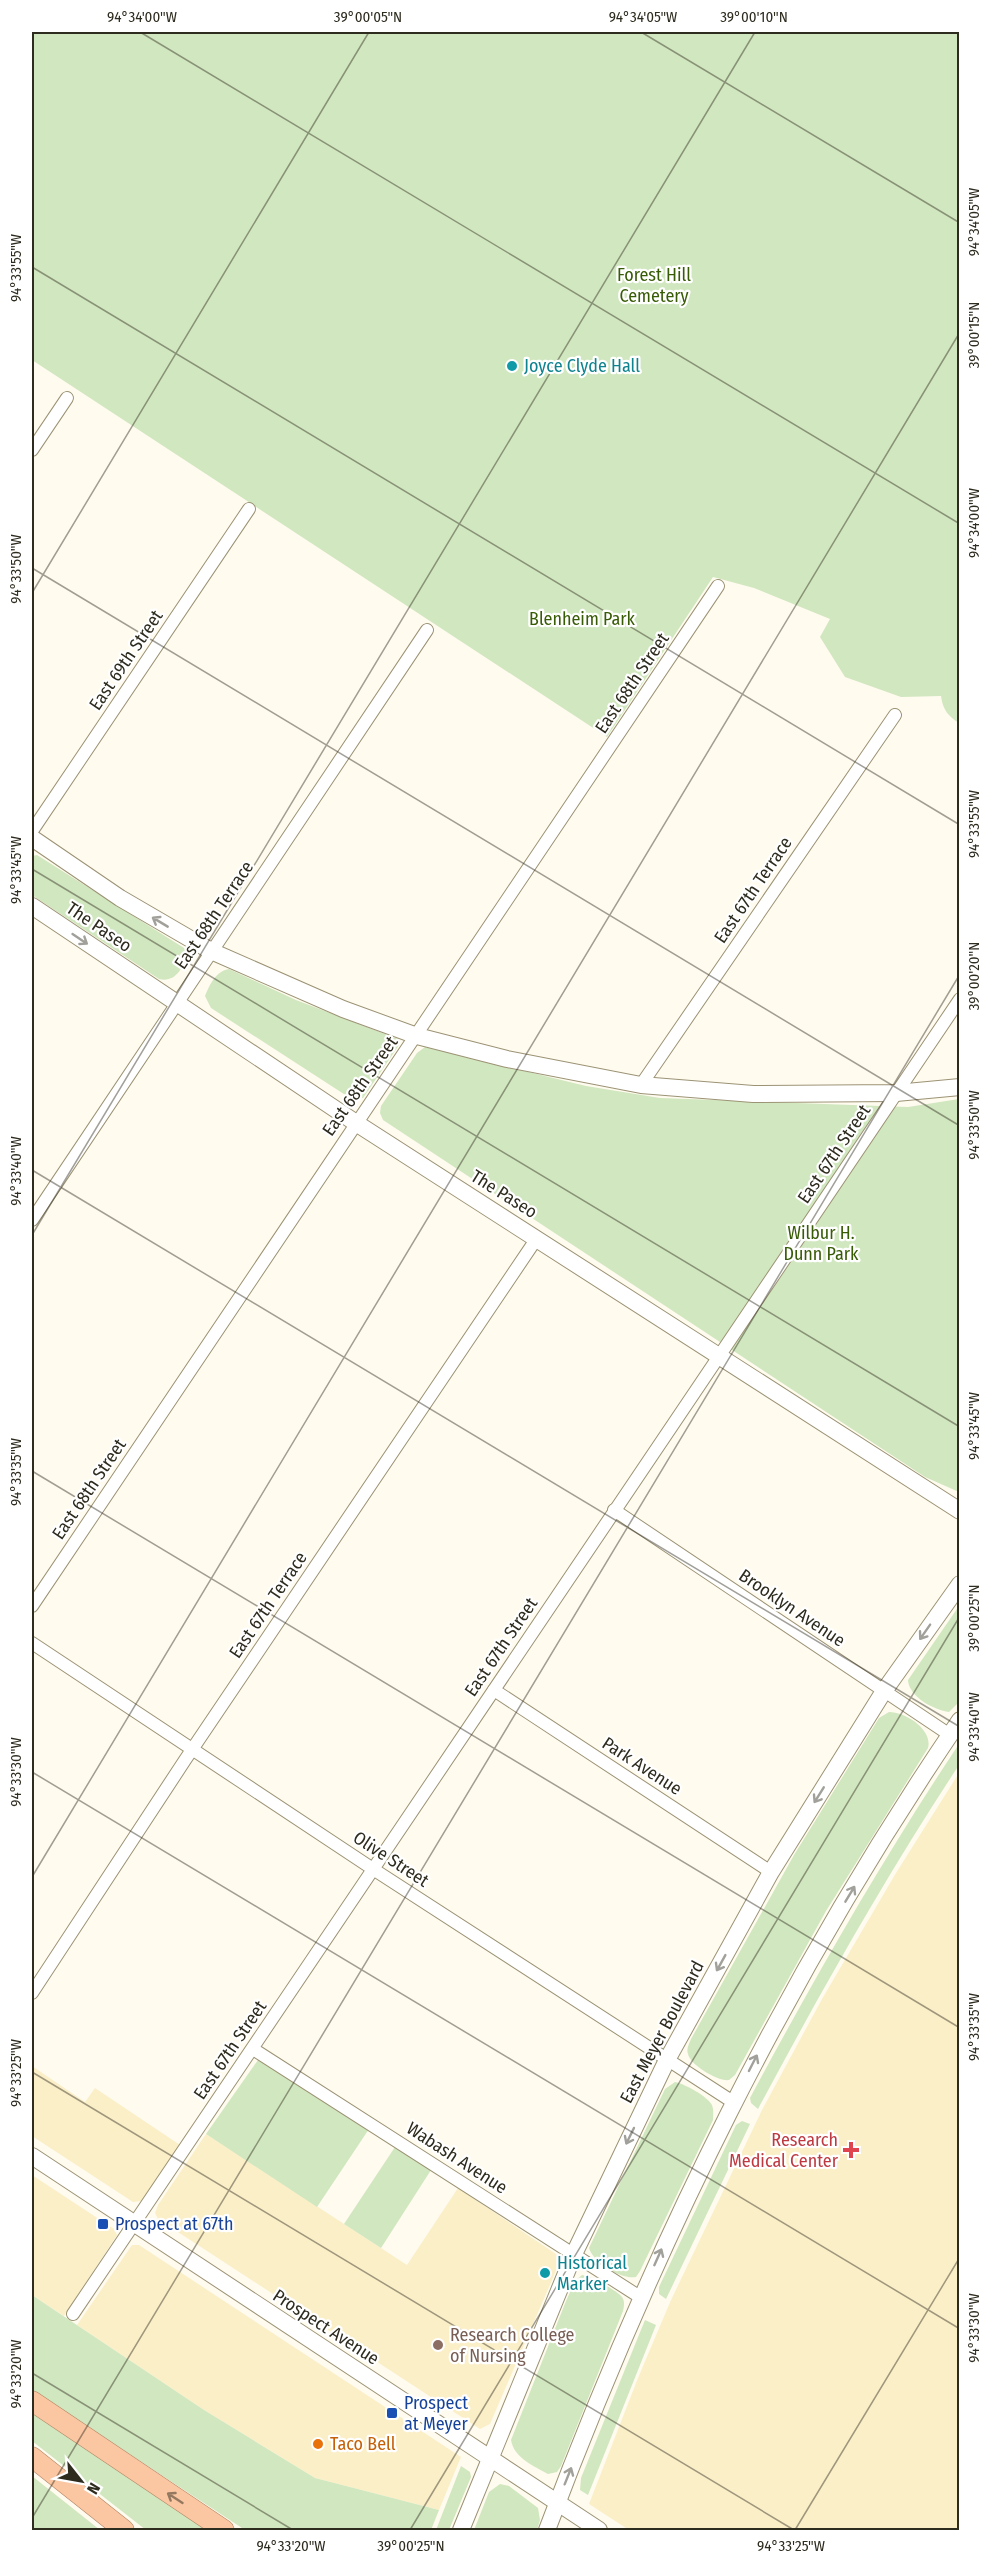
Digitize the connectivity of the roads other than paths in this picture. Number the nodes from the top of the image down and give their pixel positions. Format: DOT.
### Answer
graph roads {
  1 [pos="67,398"];
  2 [pos="32,450"];
  3 [pos="249,509"];
  4 [pos="718,586"];
  5 [pos="427,630"];
  6 [pos="895,715"];
  7 [pos="32,831"];
  8 [pos="32,838"];
  9 [pos="32,906"];
  10 [pos="211,951"];
  11 [pos="960,999"];
  12 [pos="177,1003"];
  13 [pos="417,1036"];
  14 [pos="641,1085"];
  15 [pos="960,1087"];
  16 [pos="896,1093"];
  17 [pos="356,1123"];
  18 [pos="32,1220"];
  19 [pos="537,1238"];
  20 [pos="718,1355"];
  21 [pos="614,1510"];
  22 [pos="960,1511"];
  23 [pos="960,1584"];
  24 [pos="32,1606"];
  25 [pos="32,1643"];
  26 [pos="494,1690"];
  27 [pos="884,1691"];
  28 [pos="960,1720"];
  29 [pos="950,1735"];
  30 [pos="193,1749"];
  31 [pos="374,1869"];
  32 [pos="771,1872"];
  33 [pos="32,1993"];
  34 [pos="253,2049"];
  35 [pos="667,2060"];
  36 [pos="733,2102"];
  37 [pos="32,2156"];
  38 [pos="135,2225"];
  39 [pos="574,2254"];
  40 [pos="640,2297"];
  41 [pos="73,2314"];
  42 [pos="32,2402"];
  43 [pos="32,2457"];
  44 [pos="490,2458"];
  45 [pos="557,2503"];
  46 [pos="124,2530"];
  47 [pos="224,2530"];
  48 [pos="461,2530"];
  49 [pos="547,2530"];
  50 [pos="599,2530"];
  1 -- 2 [label="street"];
  3 -- 7 [label="street, East 69th Street"];
  4 -- 13 [label="street, East 68th Street"];
  5 -- 10 [label="street, East 68th Terrace"];
  6 -- 14 [label="street, East 67th Terrace"];
  10 -- 8 [label="main road, The Paseo, one-way"];
  9 -- 12 [label="main road, The Paseo, one-way"];
  10 -- 12 [label="street, East 68th Terrace"];
  10 -- 13 [label="main road, The Paseo"];
  11 -- 16 [label="street, East 67th Street"];
  12 -- 17 [label="main road, The Paseo"];
  12 -- 18 [label="street, East 68th Terrace"];
  13 -- 14 [label="main road, The Paseo"];
  13 -- 17 [label="street, East 68th Street"];
  14 -- 16 [label="main road, The Paseo"];
  15 -- 16 [label="main road, The Paseo"];
  16 -- 20 [label="street, East 67th Street"];
  17 -- 19 [label="main road, The Paseo"];
  17 -- 24 [label="street, East 68th Street"];
  19 -- 20 [label="main road, The Paseo"];
  19 -- 30 [label="street, East 67th Terrace"];
  20 -- 21 [label="street, East 67th Street"];
  20 -- 22 [label="main road, The Paseo"];
  21 -- 26 [label="street, East 67th Street"];
  21 -- 27 [label="street, Brooklyn Avenue"];
  23 -- 27 [label="main road, East Meyer Boulevard, one-way"];
  25 -- 30 [label="street, Olive Street"];
  26 -- 31 [label="street, East 67th Street"];
  26 -- 32 [label="street, Park Avenue"];
  27 -- 29 [label="street, Brooklyn Avenue"];
  27 -- 32 [label="main road, East Meyer Boulevard, one-way"];
  28 -- 29 [label="main road"];
  36 -- 29 [label="main road, one-way"];
  30 -- 31 [label="street, Olive Street"];
  30 -- 33 [label="street, East 67th Terrace"];
  31 -- 34 [label="street, East 67th Street"];
  31 -- 35 [label="street, Olive Street"];
  32 -- 35 [label="main road, East Meyer Boulevard, one-way"];
  34 -- 38 [label="street, East 67th Street"];
  34 -- 39 [label="street, Wabash Avenue"];
  35 -- 36 [label="street, Olive Street"];
  35 -- 39 [label="main road, East Meyer Boulevard, one-way"];
  40 -- 36 [label="main road, one-way"];
  37 -- 38 [label="main road, Prospect Avenue"];
  38 -- 41 [label="street, East 67th Street"];
  38 -- 44 [label="main road, Prospect Avenue"];
  39 -- 40 [label="street, Wabash Avenue"];
  39 -- 44 [label="main road, East Meyer Boulevard"];
  45 -- 40 [label="main road, one-way"];
  47 -- 42 [label="highway, one-way"];
  43 -- 46 [label="highway"];
  44 -- 45 [label="main road, Prospect Avenue"];
  44 -- 48 [label="main road, East Meyer Boulevard"];
  45 -- 49 [label="main road"];
  45 -- 50 [label="main road, Prospect Avenue"];
}
